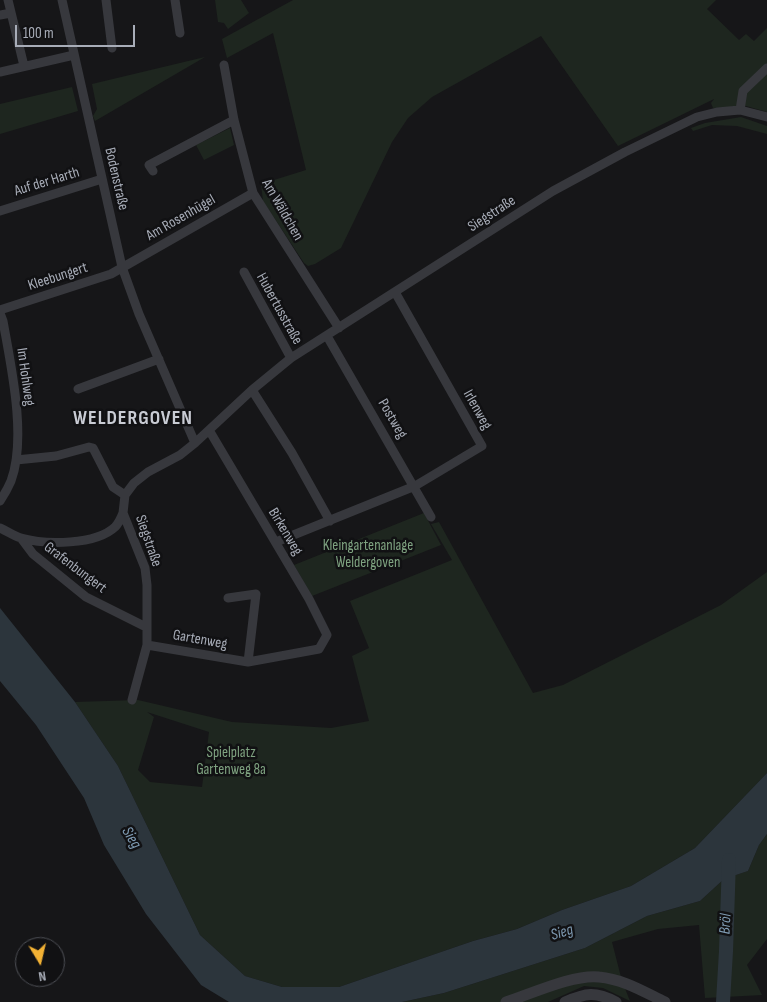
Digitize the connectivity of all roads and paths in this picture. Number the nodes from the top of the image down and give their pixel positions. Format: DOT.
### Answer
graph roads {
  1 [pos="8,0"];
  2 [pos="62,0"];
  3 [pos="106,0"];
  4 [pos="175,0"];
  5 [pos="11,13"];
  6 [pos="0,15"];
  7 [pos="180,34"];
  8 [pos="112,48"];
  9 [pos="74,55"];
  10 [pos="24,66"];
  11 [pos="224,66"];
  12 [pos="767,68"];
  13 [pos="0,72"];
  14 [pos="740,110"];
  15 [pos="767,117"];
  16 [pos="234,120"];
  17 [pos="152,171"];
  18 [pos="102,179"];
  19 [pos="253,193"];
  20 [pos="0,211"];
  21 [pos="122,267"];
  22 [pos="244,272"];
  23 [pos="395,292"];
  24 [pos="0,312"];
  25 [pos="339,328"];
  26 [pos="327,336"];
  27 [pos="291,358"];
  28 [pos="159,359"];
  29 [pos="78,388"];
  30 [pos="252,390"];
  31 [pos="208,430"];
  32 [pos="195,443"];
  33 [pos="16,460"];
  34 [pos="415,486"];
  35 [pos="125,495"];
  36 [pos="0,501"];
  37 [pos="123,513"];
  38 [pos="431,517"];
  39 [pos="330,521"];
  40 [pos="0,528"];
  41 [pos="20,538"];
  42 [pos="276,542"];
  43 [pos="228,598"];
  44 [pos="146,627"];
  45 [pos="147,645"];
  46 [pos="319,649"];
  47 [pos="248,662"];
  48 [pos="132,700"];
  49 [pos="506,1002"];
  50 [pos="565,1002"];
  51 [pos="616,1002"];
  52 [pos="665,1002"];
  1 -- 5 [label="street"];
  2 -- 9 [label="street, Bodenstraße"];
  3 -- 8 [label="street"];
  4 -- 7 [label="street"];
  5 -- 6 [label="street"];
  5 -- 10 [label="street"];
  9 -- 10 [label="street"];
  9 -- 18 [label="street, Bodenstraße"];
  10 -- 13 [label="street"];
  11 -- 16 [label="street, Am Wäldchen"];
  12 -- 14 [label="street"];
  14 -- 15 [label="street, Siegstraße"];
  14 -- 23 [label="street, Siegstraße"];
  16 -- 17 [label="street"];
  16 -- 19 [label="street, Am Wäldchen"];
  18 -- 20 [label="street, Auf der Harth"];
  18 -- 21 [label="street, Bodenstraße"];
  19 -- 21 [label="street, Am Rosenhügel"];
  19 -- 25 [label="street, Am Wäldchen"];
  21 -- 24 [label="street, Kleebungert"];
  21 -- 28 [label="street, Bodenstraße"];
  22 -- 27 [label="street, Hubertusstraße"];
  23 -- 25 [label="street, Siegstraße"];
  23 -- 34 [label="street, Irlenweg"];
  24 -- 33 [label="street, Im Hohlweg"];
  25 -- 26 [label="street, Siegstraße"];
  26 -- 27 [label="street, Siegstraße"];
  26 -- 34 [label="street, Postweg"];
  27 -- 30 [label="street, Siegstraße"];
  28 -- 29 [label="street"];
  28 -- 32 [label="street, Bodenstraße"];
  30 -- 31 [label="street, Siegstraße"];
  30 -- 39 [label="street"];
  31 -- 32 [label="street, Siegstraße"];
  31 -- 42 [label="street, Birkenweg"];
  32 -- 35 [label="street, Siegstraße"];
  33 -- 35 [label="street"];
  33 -- 36 [label="street, Im Hohlweg"];
  34 -- 38 [label="street, Postweg"];
  34 -- 39 [label="street, Irlenweg"];
  35 -- 37 [label="street, Siegstraße"];
  37 -- 41 [label="street"];
  37 -- 44 [label="street, Siegstraße"];
  39 -- 42 [label="street, Irlenweg"];
  40 -- 41 [label="street"];
  41 -- 44 [label="street, Grafenbungert"];
  42 -- 46 [label="street, Birkenweg"];
  43 -- 47 [label="street, Gartenweg"];
  44 -- 45 [label="street, Siegstraße"];
  45 -- 47 [label="street, Gartenweg"];
  45 -- 48 [label="street, Siegstraße"];
  46 -- 47 [label="street, Gartenweg"];
  49 -- 52 [label="street"];
  50 -- 51 [label="street"];
}
